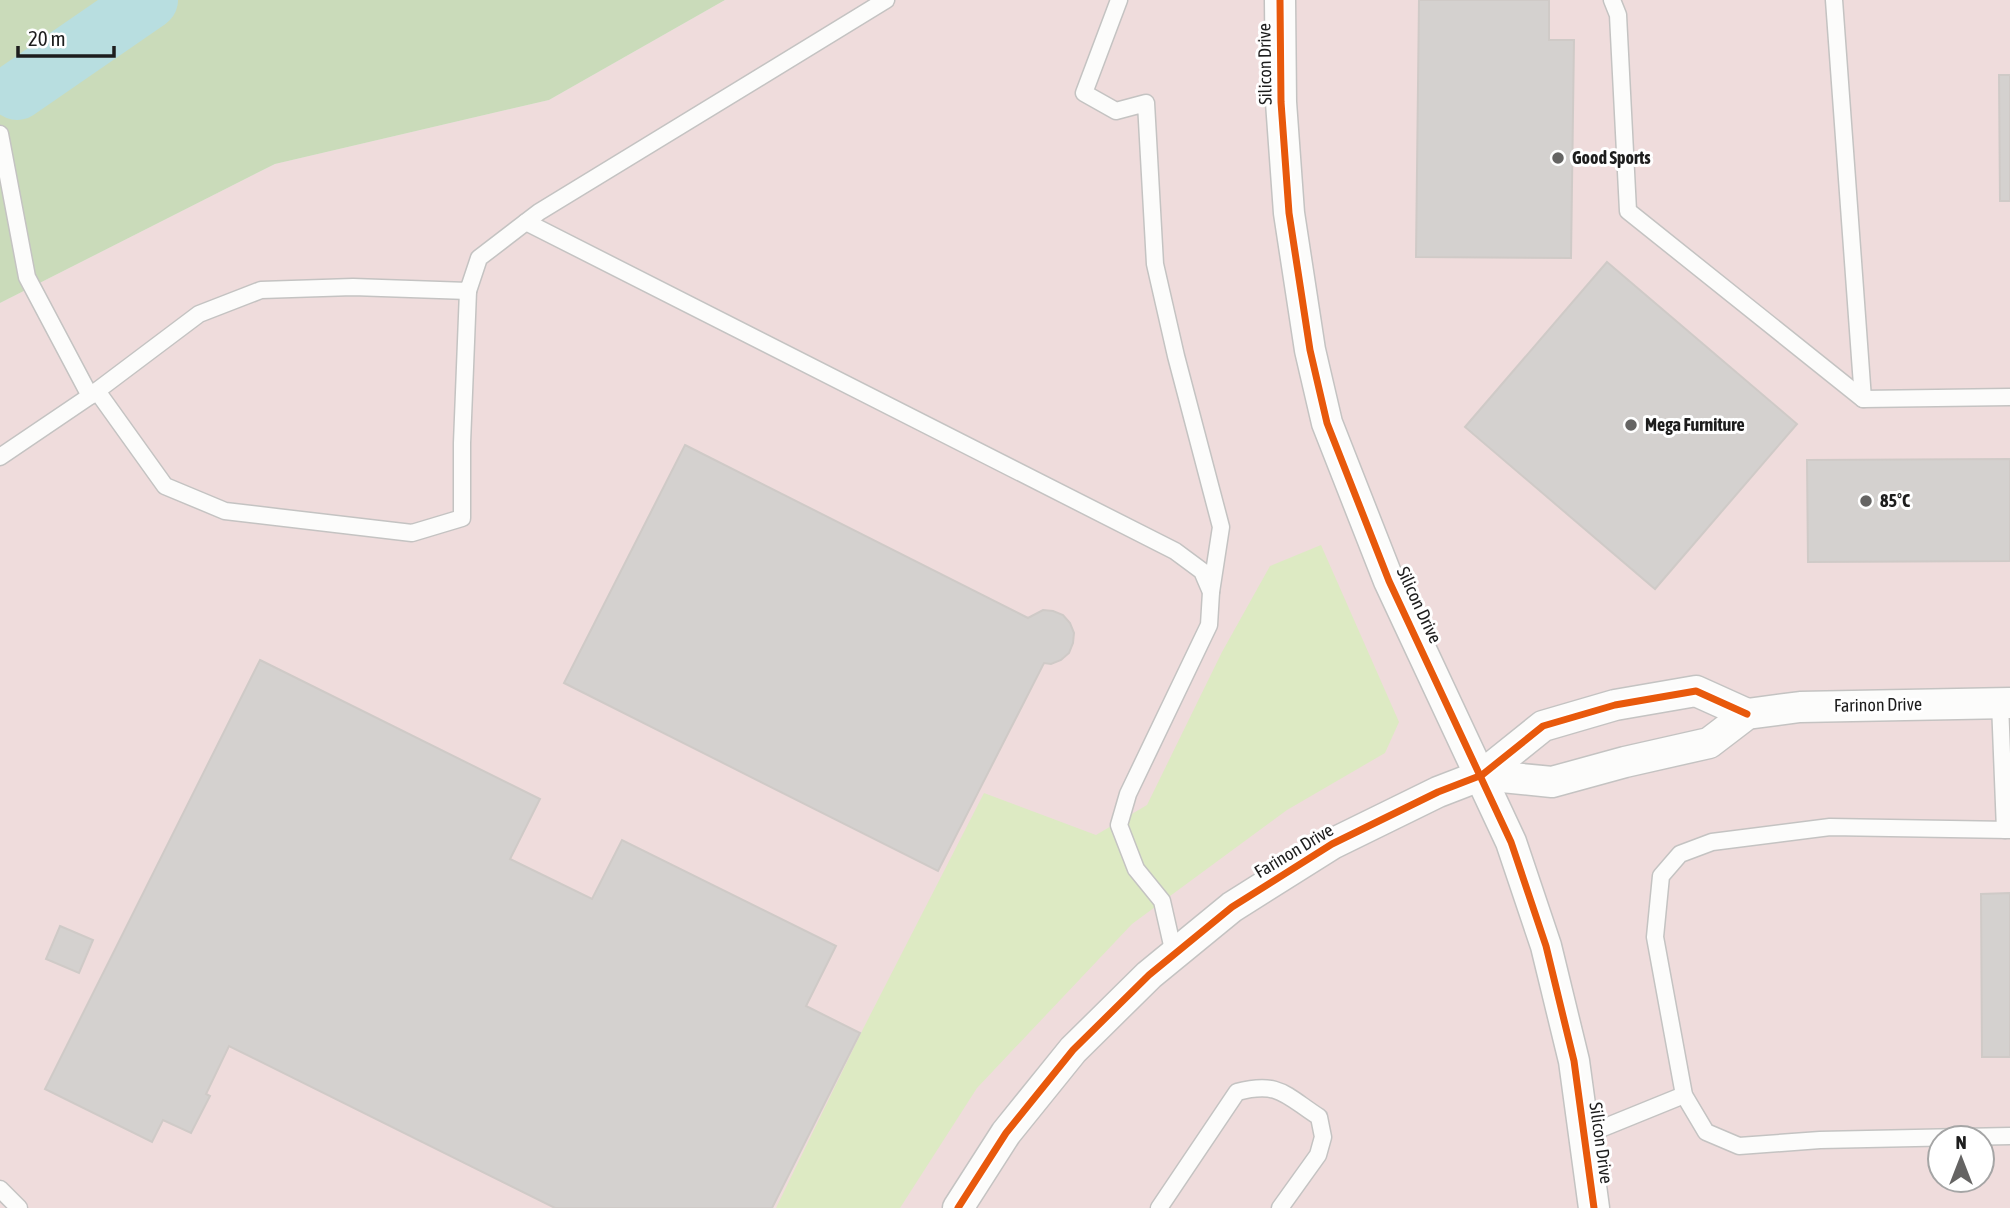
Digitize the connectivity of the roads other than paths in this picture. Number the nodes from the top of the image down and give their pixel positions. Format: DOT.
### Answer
graph roads {
  1 [pos="887,0"];
  2 [pos="1119,0"];
  3 [pos="1280,0"];
  4 [pos="1612,0"];
  5 [pos="1834,0"];
  6 [pos="0,134"];
  7 [pos="526,222"];
  8 [pos="468,291"];
  9 [pos="94,393"];
  10 [pos="2010,397"];
  11 [pos="1863,399"];
  12 [pos="0,457"];
  13 [pos="1211,592"];
  14 [pos="2005,703"];
  15 [pos="1747,714"];
  16 [pos="1482,775"];
  17 [pos="2007,830"];
  18 [pos="1174,954"];
  19 [pos="1684,1095"];
  20 [pos="1583,1136"];
  21 [pos="2010,1136"];
  22 [pos="0,1189"];
  23 [pos="964,1205"];
  24 [pos="19,1208"];
  25 [pos="1159,1208"];
  26 [pos="1280,1208"];
  27 [pos="1594,1208"];
  1 -- 7 [label="lane"];
  2 -- 13 [label="lane"];
  3 -- 16 [label="street, Silicon Drive"];
  4 -- 11 [label="lane"];
  5 -- 11 [label="lane"];
  6 -- 9 [label="lane"];
  7 -- 8 [label="lane"];
  7 -- 13 [label="lane"];
  8 -- 9 [label="lane"];
  8 -- 9 [label="lane"];
  9 -- 12 [label="lane"];
  10 -- 11 [label="lane"];
  13 -- 18 [label="lane"];
  14 -- 15 [label="street, Farinon Drive"];
  14 -- 17 [label="lane"];
  15 -- 16 [label="street, Farinon Drive"];
  15 -- 16 [label="street, Farinon Drive"];
  16 -- 18 [label="street, Farinon Drive"];
  16 -- 20 [label="street, Silicon Drive"];
  17 -- 19 [label="lane"];
  18 -- 23 [label="street, Farinon Drive"];
  19 -- 20 [label="lane"];
  19 -- 21 [label="lane"];
  20 -- 27 [label="street, Silicon Drive"];
  22 -- 24 [label="lane"];
  25 -- 26 [label="lane"];
}
